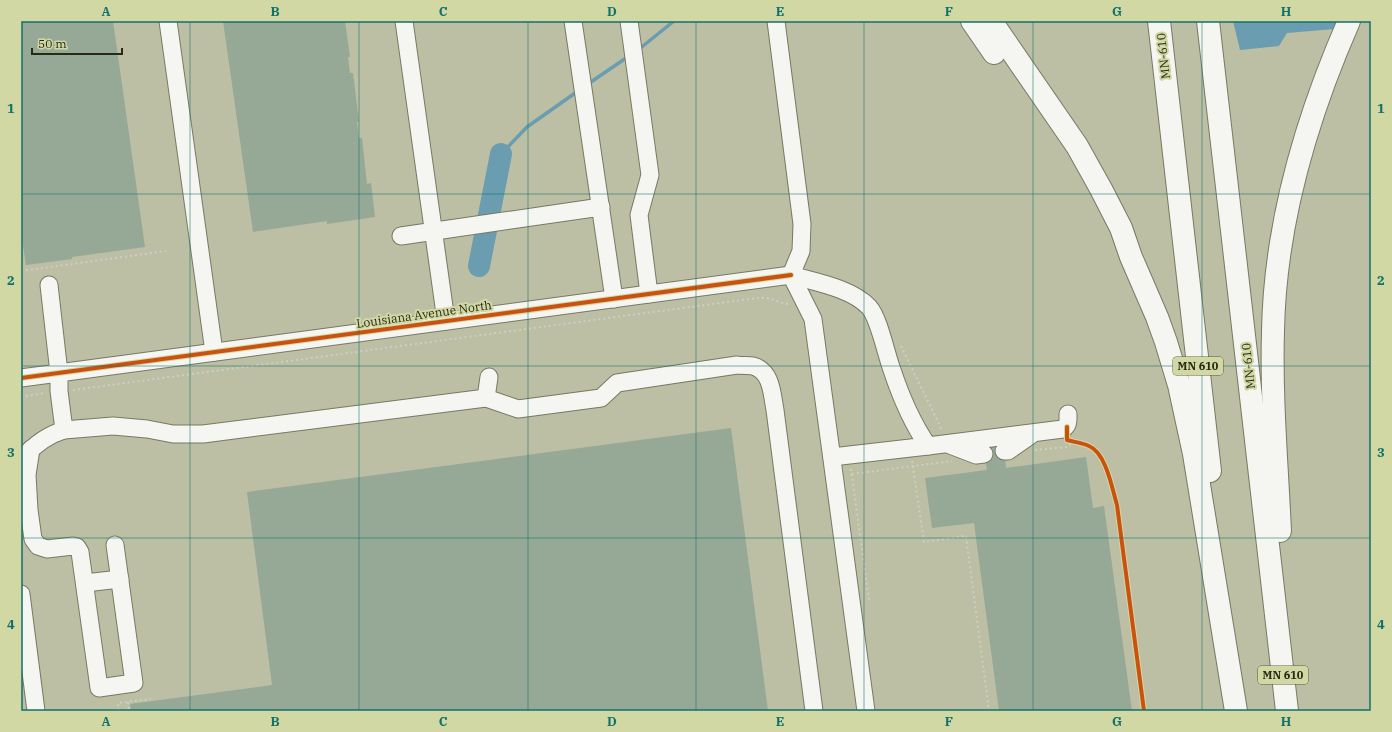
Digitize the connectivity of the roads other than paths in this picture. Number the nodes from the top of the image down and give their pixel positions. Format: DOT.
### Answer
graph roads {
  1 [pos="168,21"];
  2 [pos="404,21"];
  3 [pos="573,21"];
  4 [pos="629,21"];
  5 [pos="776,21"];
  6 [pos="972,21"];
  7 [pos="991,21"];
  8 [pos="1159,21"];
  9 [pos="1208,21"];
  10 [pos="1349,21"];
  11 [pos="601,207"];
  12 [pos="433,232"];
  13 [pos="400,236"];
  14 [pos="1131,257"];
  15 [pos="791,275"];
  16 [pos="50,285"];
  17 [pos="649,294"];
  18 [pos="614,299"];
  19 [pos="446,321"];
  20 [pos="214,352"];
  21 [pos="59,373"];
  22 [pos="488,377"];
  23 [pos="21,378"];
  24 [pos="486,398"];
  25 [pos="1069,427"];
  26 [pos="64,430"];
  27 [pos="1034,433"];
  28 [pos="940,445"];
  29 [pos="1004,451"];
  30 [pos="984,454"];
  31 [pos="26,455"];
  32 [pos="832,458"];
  33 [pos="115,545"];
  34 [pos="120,579"];
  35 [pos="84,583"];
  36 [pos="21,594"];
  37 [pos="1280,638"];
  38 [pos="36,711"];
  39 [pos="814,711"];
  40 [pos="866,711"];
  41 [pos="1236,711"];
  42 [pos="1287,711"];
  1 -- 20 [label="street"];
  2 -- 12 [label="street"];
  3 -- 11 [label="street"];
  4 -- 17 [label="street"];
  5 -- 15 [label="street"];
  6 -- 14 [label="highway"];
  7 -- 14 [label="highway"];
  8 -- 41 [label="highway, MN-610 / MN 610"];
  9 -- 37 [label="highway, MN-610 / MN 610"];
  10 -- 37 [label="highway"];
  11 -- 12 [label="street"];
  11 -- 18 [label="street"];
  12 -- 13 [label="street"];
  12 -- 19 [label="street"];
  14 -- 41 [label="highway"];
  15 -- 17 [label="street, Louisiana Avenue North"];
  15 -- 28 [label="street"];
  15 -- 32 [label="street"];
  16 -- 21 [label="street"];
  17 -- 18 [label="street, Louisiana Avenue North"];
  18 -- 19 [label="street, Louisiana Avenue North"];
  19 -- 20 [label="street, Louisiana Avenue North"];
  20 -- 21 [label="street, Louisiana Avenue North"];
  21 -- 23 [label="street, Louisiana Avenue North"];
  21 -- 26 [label="street"];
  22 -- 24 [label="street"];
  24 -- 26 [label="street"];
  24 -- 39 [label="street"];
  25 -- 27 [label="street"];
  26 -- 31 [label="street"];
  27 -- 28 [label="street"];
  27 -- 29 [label="street"];
  28 -- 30 [label="street"];
  28 -- 32 [label="street"];
  31 -- 35 [label="street"];
  32 -- 40 [label="street"];
  33 -- 34 [label="street"];
  34 -- 35 [label="street"];
  34 -- 35 [label="street"];
  36 -- 38 [label="street"];
  37 -- 42 [label="highway, MN-610 / MN 610"];
}
